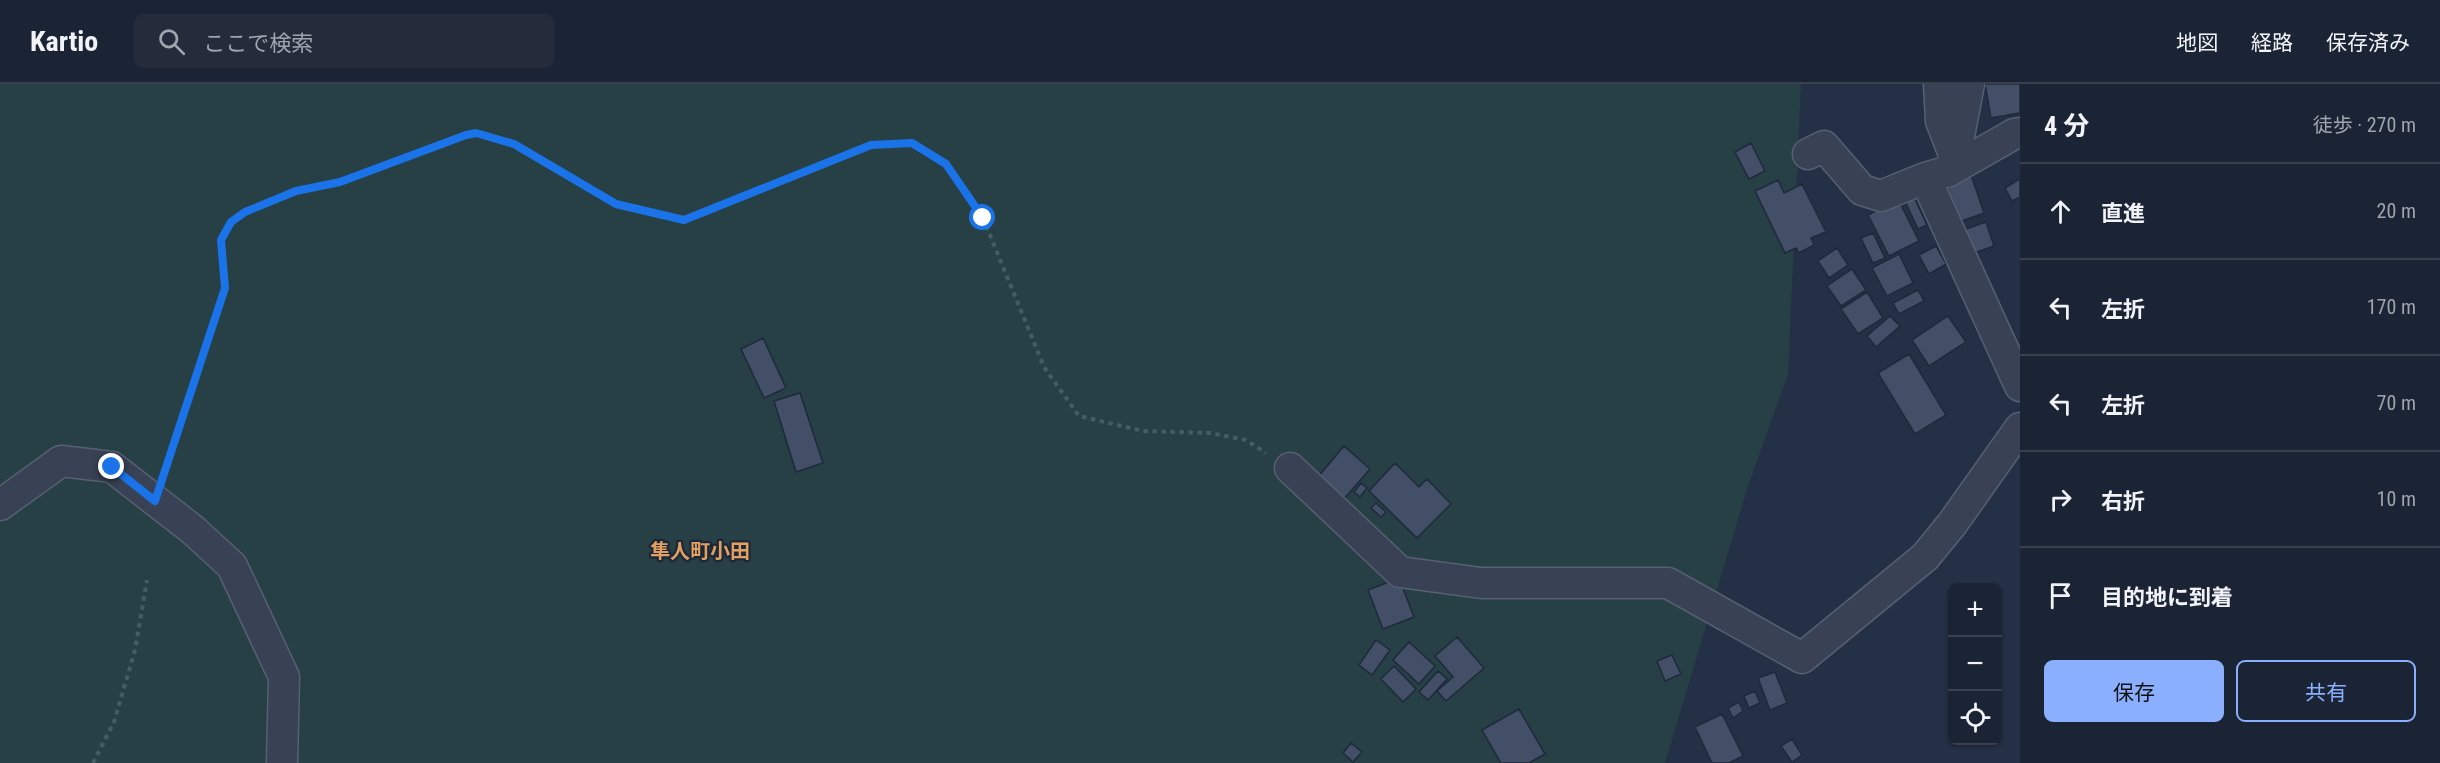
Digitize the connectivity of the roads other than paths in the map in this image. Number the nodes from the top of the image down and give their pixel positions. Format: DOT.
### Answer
graph roads {
  1 [pos="1939,84"];
  2 [pos="1969,84"];
  3 [pos="2020,133"];
  4 [pos="1808,154"];
  5 [pos="1943,168"];
  6 [pos="2020,386"];
  7 [pos="2020,428"];
  8 [pos="1290,468"];
  9 [pos="0,505"];
  10 [pos="282,763"];
  1 -- 5 [label="street"];
  2 -- 5 [label="street"];
  3 -- 5 [label="street"];
  4 -- 5 [label="street"];
  5 -- 6 [label="street"];
  7 -- 8 [label="street"];
  9 -- 10 [label="street"];
}
